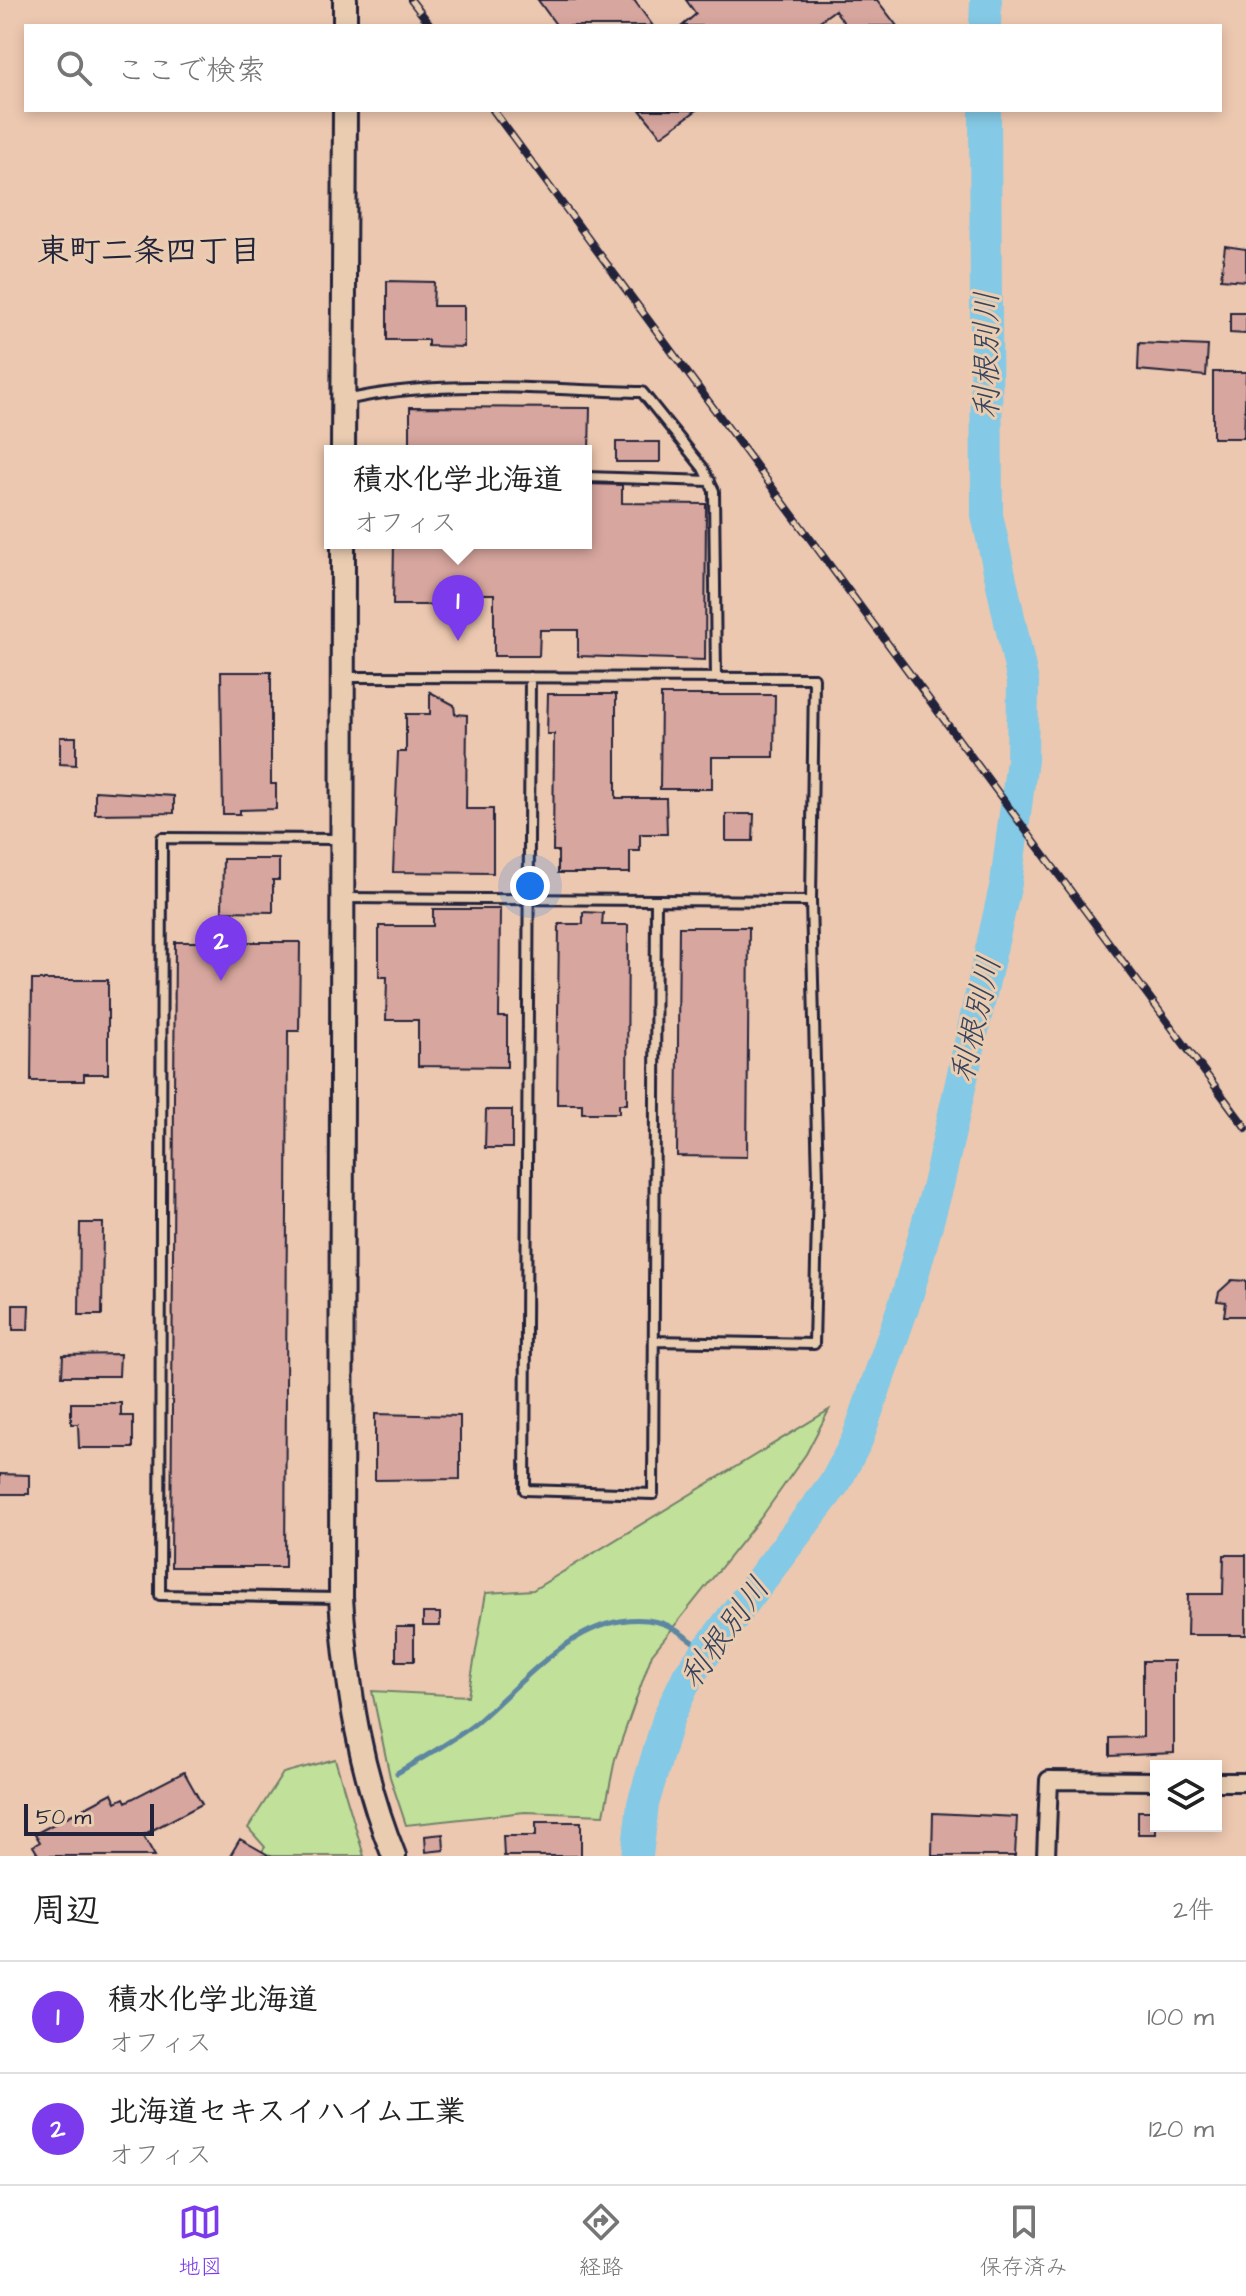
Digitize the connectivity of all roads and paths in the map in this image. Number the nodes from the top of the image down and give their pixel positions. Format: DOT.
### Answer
graph roads {
  1 [pos="345,0"];
  2 [pos="345,24"];
  3 [pos="345,112"];
  4 [pos="343,400"];
  5 [pos="343,445"];
  6 [pos="592,477"];
  7 [pos="710,481"];
  8 [pos="343,549"];
  9 [pos="342,677"];
  10 [pos="530,677"];
  11 [pos="716,678"];
  12 [pos="341,839"];
  13 [pos="341,898"];
  14 [pos="529,899"];
  15 [pos="656,900"];
  16 [pos="811,901"];
  17 [pos="654,1341"];
  18 [pos="341,1598"];
  19 [pos="1150,1781"];
  20 [pos="1222,1782"];
  21 [pos="1246,1782"];
  22 [pos="394,1856"];
  23 [pos="1046,1856"];
  1 -- 2 [label="street"];
  3 -- 4 [label="street"];
  4 -- 5 [label="street"];
  4 -- 7 [label="lane"];
  6 -- 7 [label="lane"];
  7 -- 11 [label="lane"];
  8 -- 9 [label="street"];
  9 -- 10 [label="lane"];
  9 -- 12 [label="street"];
  10 -- 11 [label="lane"];
  10 -- 14 [label="lane"];
  11 -- 16 [label="lane"];
  12 -- 13 [label="street"];
  12 -- 18 [label="lane"];
  13 -- 14 [label="lane"];
  13 -- 18 [label="street"];
  14 -- 15 [label="lane"];
  14 -- 17 [label="lane"];
  15 -- 16 [label="lane"];
  15 -- 17 [label="lane"];
  16 -- 17 [label="lane"];
  18 -- 22 [label="street"];
  19 -- 23 [label="street"];
  20 -- 21 [label="street"];
}
